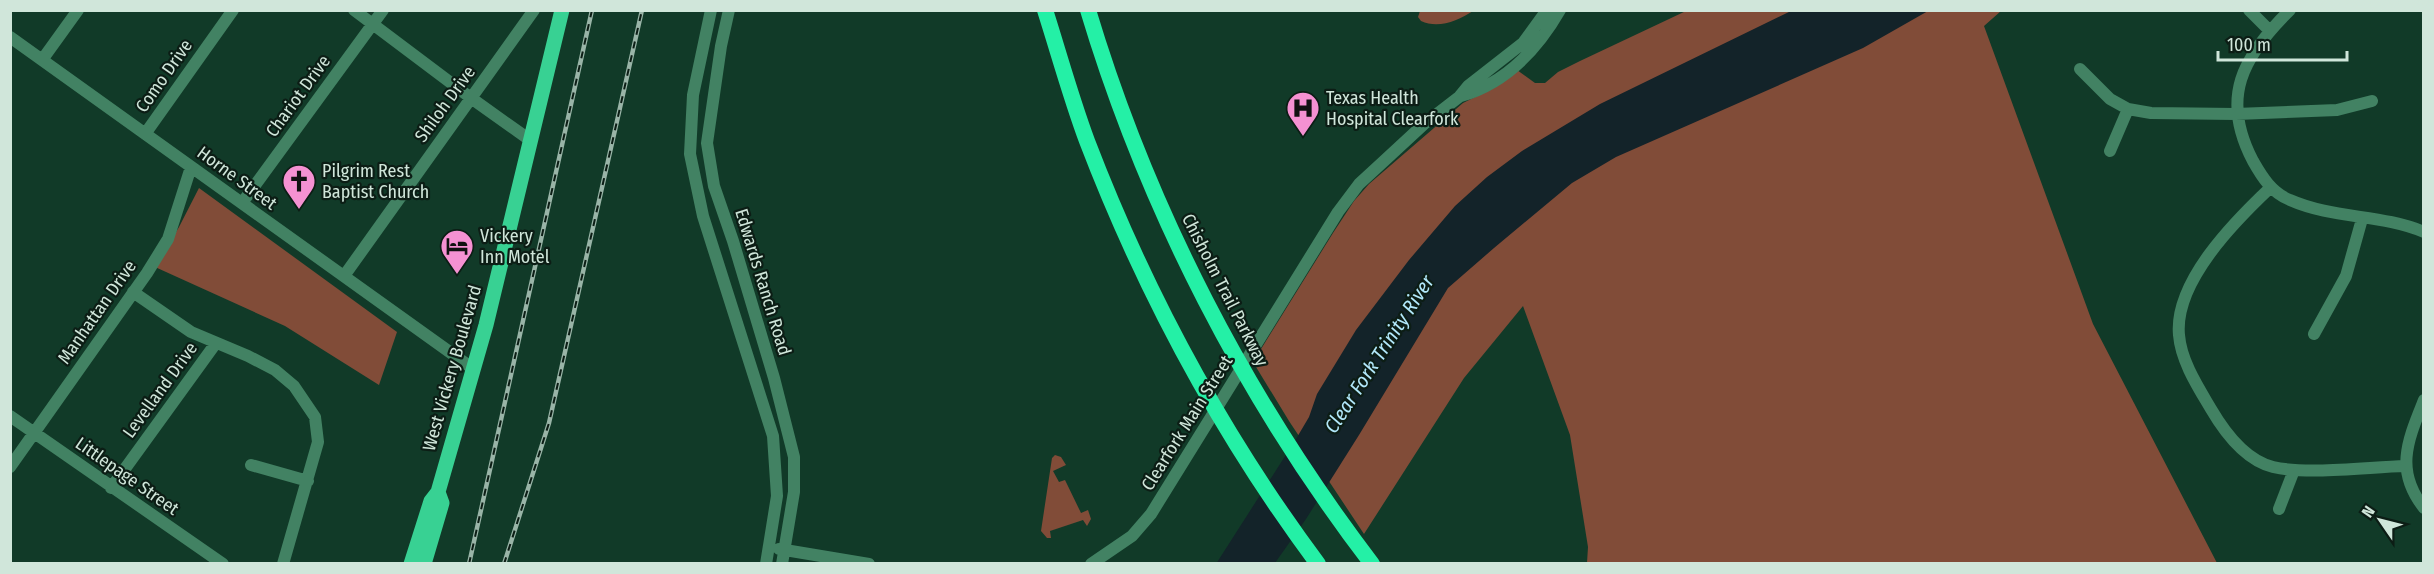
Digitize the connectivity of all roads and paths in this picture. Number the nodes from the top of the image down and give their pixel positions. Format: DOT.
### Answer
graph roads {
  1 [pos="78,10"];
  2 [pos="233,10"];
  3 [pos="354,10"];
  4 [pos="383,10"];
  5 [pos="534,10"];
  6 [pos="562,10"];
  7 [pos="711,10"];
  8 [pos="729,10"];
  9 [pos="1036,10"];
  10 [pos="1045,10"];
  11 [pos="1090,10"];
  12 [pos="1547,10"];
  13 [pos="1560,10"];
  14 [pos="2249,10"];
  15 [pos="2290,10"];
  16 [pos="373,24"];
  17 [pos="2270,31"];
  18 [pos="10,37"];
  19 [pos="42,60"];
  20 [pos="2080,69"];
  21 [pos="696,79"];
  22 [pos="716,83"];
  23 [pos="1460,96"];
  24 [pos="471,98"];
  25 [pos="2372,101"];
  26 [pos="2128,109"];
  27 [pos="2236,114"];
  28 [pos="145,134"];
  29 [pos="1086,138"];
  30 [pos="530,140"];
  31 [pos="2110,152"];
  32 [pos="191,167"];
  33 [pos="2270,188"];
  34 [pos="242,203"];
  35 [pos="2362,219"];
  36 [pos="2424,232"];
  37 [pos="344,276"];
  38 [pos="134,292"];
  39 [pos="2314,334"];
  40 [pos="216,343"];
  41 [pos="472,368"];
  42 [pos="778,395"];
  43 [pos="2424,400"];
  44 [pos="762,401"];
  45 [pos="10,416"];
  46 [pos="35,432"];
  47 [pos="251,465"];
  48 [pos="2405,465"];
  49 [pos="10,467"];
  50 [pos="2294,470"];
  51 [pos="308,481"];
  52 [pos="111,488"];
  53 [pos="438,492"];
  54 [pos="2424,508"];
  55 [pos="2279,509"];
  56 [pos="769,547"];
  57 [pos="784,550"];
  58 [pos="223,564"];
  59 [pos="283,564"];
  60 [pos="411,564"];
  61 [pos="424,564"];
  62 [pos="766,564"];
  63 [pos="782,564"];
  64 [pos="868,564"];
  65 [pos="1091,564"];
  66 [pos="1318,564"];
  67 [pos="1372,564"];
  1 -- 19 [label="street"];
  2 -- 28 [label="street, Como Drive"];
  3 -- 16 [label="street"];
  4 -- 16 [label="street, Chariot Drive"];
  5 -- 24 [label="street, Shiloh Drive"];
  6 -- 30 [label="main road, West Vickery Boulevard"];
  7 -- 21 [label="street, Edwards Ranch Road"];
  8 -- 22 [label="street, Edwards Ranch Road"];
  9 -- 29 [label="highway"];
  10 -- 29 [label="highway"];
  11 -- 67 [label="highway, Chisholm Trail Parkway"];
  12 -- 23 [label="street, Clearfork Main Street"];
  13 -- 23 [label="street, Clearfork Main Street"];
  14 -- 17 [label="street"];
  15 -- 17 [label="street"];
  16 -- 24 [label="street"];
  16 -- 34 [label="street, Chariot Drive"];
  17 -- 27 [label="street"];
  18 -- 19 [label="street, Horne Street"];
  19 -- 28 [label="street, Horne Street"];
  20 -- 26 [label="street"];
  21 -- 22 [label="street"];
  21 -- 44 [label="street, Edwards Ranch Road"];
  22 -- 42 [label="street, Edwards Ranch Road"];
  23 -- 65 [label="street, Clearfork Main Street"];
  24 -- 30 [label="street"];
  24 -- 37 [label="street, Shiloh Drive"];
  25 -- 27 [label="street"];
  26 -- 27 [label="street"];
  26 -- 31 [label="street"];
  27 -- 33 [label="street"];
  28 -- 32 [label="street, Horne Street"];
  29 -- 66 [label="highway"];
  30 -- 41 [label="main road, West Vickery Boulevard"];
  32 -- 34 [label="street, Horne Street"];
  32 -- 38 [label="street, Manhattan Drive"];
  33 -- 35 [label="street"];
  33 -- 50 [label="street"];
  34 -- 37 [label="street, Horne Street"];
  35 -- 36 [label="street"];
  35 -- 39 [label="street"];
  37 -- 41 [label="street, Horne Street"];
  38 -- 40 [label="street"];
  38 -- 46 [label="street, Manhattan Drive"];
  40 -- 51 [label="street"];
  40 -- 52 [label="street, Levelland Drive"];
  41 -- 53 [label="main road, West Vickery Boulevard"];
  42 -- 44 [label="street"];
  42 -- 57 [label="street, Edwards Ranch Road"];
  43 -- 48 [label="street"];
  44 -- 56 [label="street, Edwards Ranch Road"];
  45 -- 46 [label="street, Littlepage Street"];
  46 -- 49 [label="street, Manhattan Drive"];
  46 -- 52 [label="street, Littlepage Street"];
  47 -- 51 [label="street"];
  48 -- 50 [label="street"];
  48 -- 54 [label="street"];
  50 -- 55 [label="street"];
  51 -- 59 [label="street"];
  52 -- 58 [label="street, Littlepage Street"];
  53 -- 60 [label="main road, West Vickery Boulevard"];
  53 -- 61 [label="main road, West Vickery Boulevard"];
  56 -- 57 [label="street"];
  56 -- 62 [label="street, Edwards Ranch Road"];
  57 -- 63 [label="street, Edwards Ranch Road"];
  57 -- 64 [label="street"];
}
